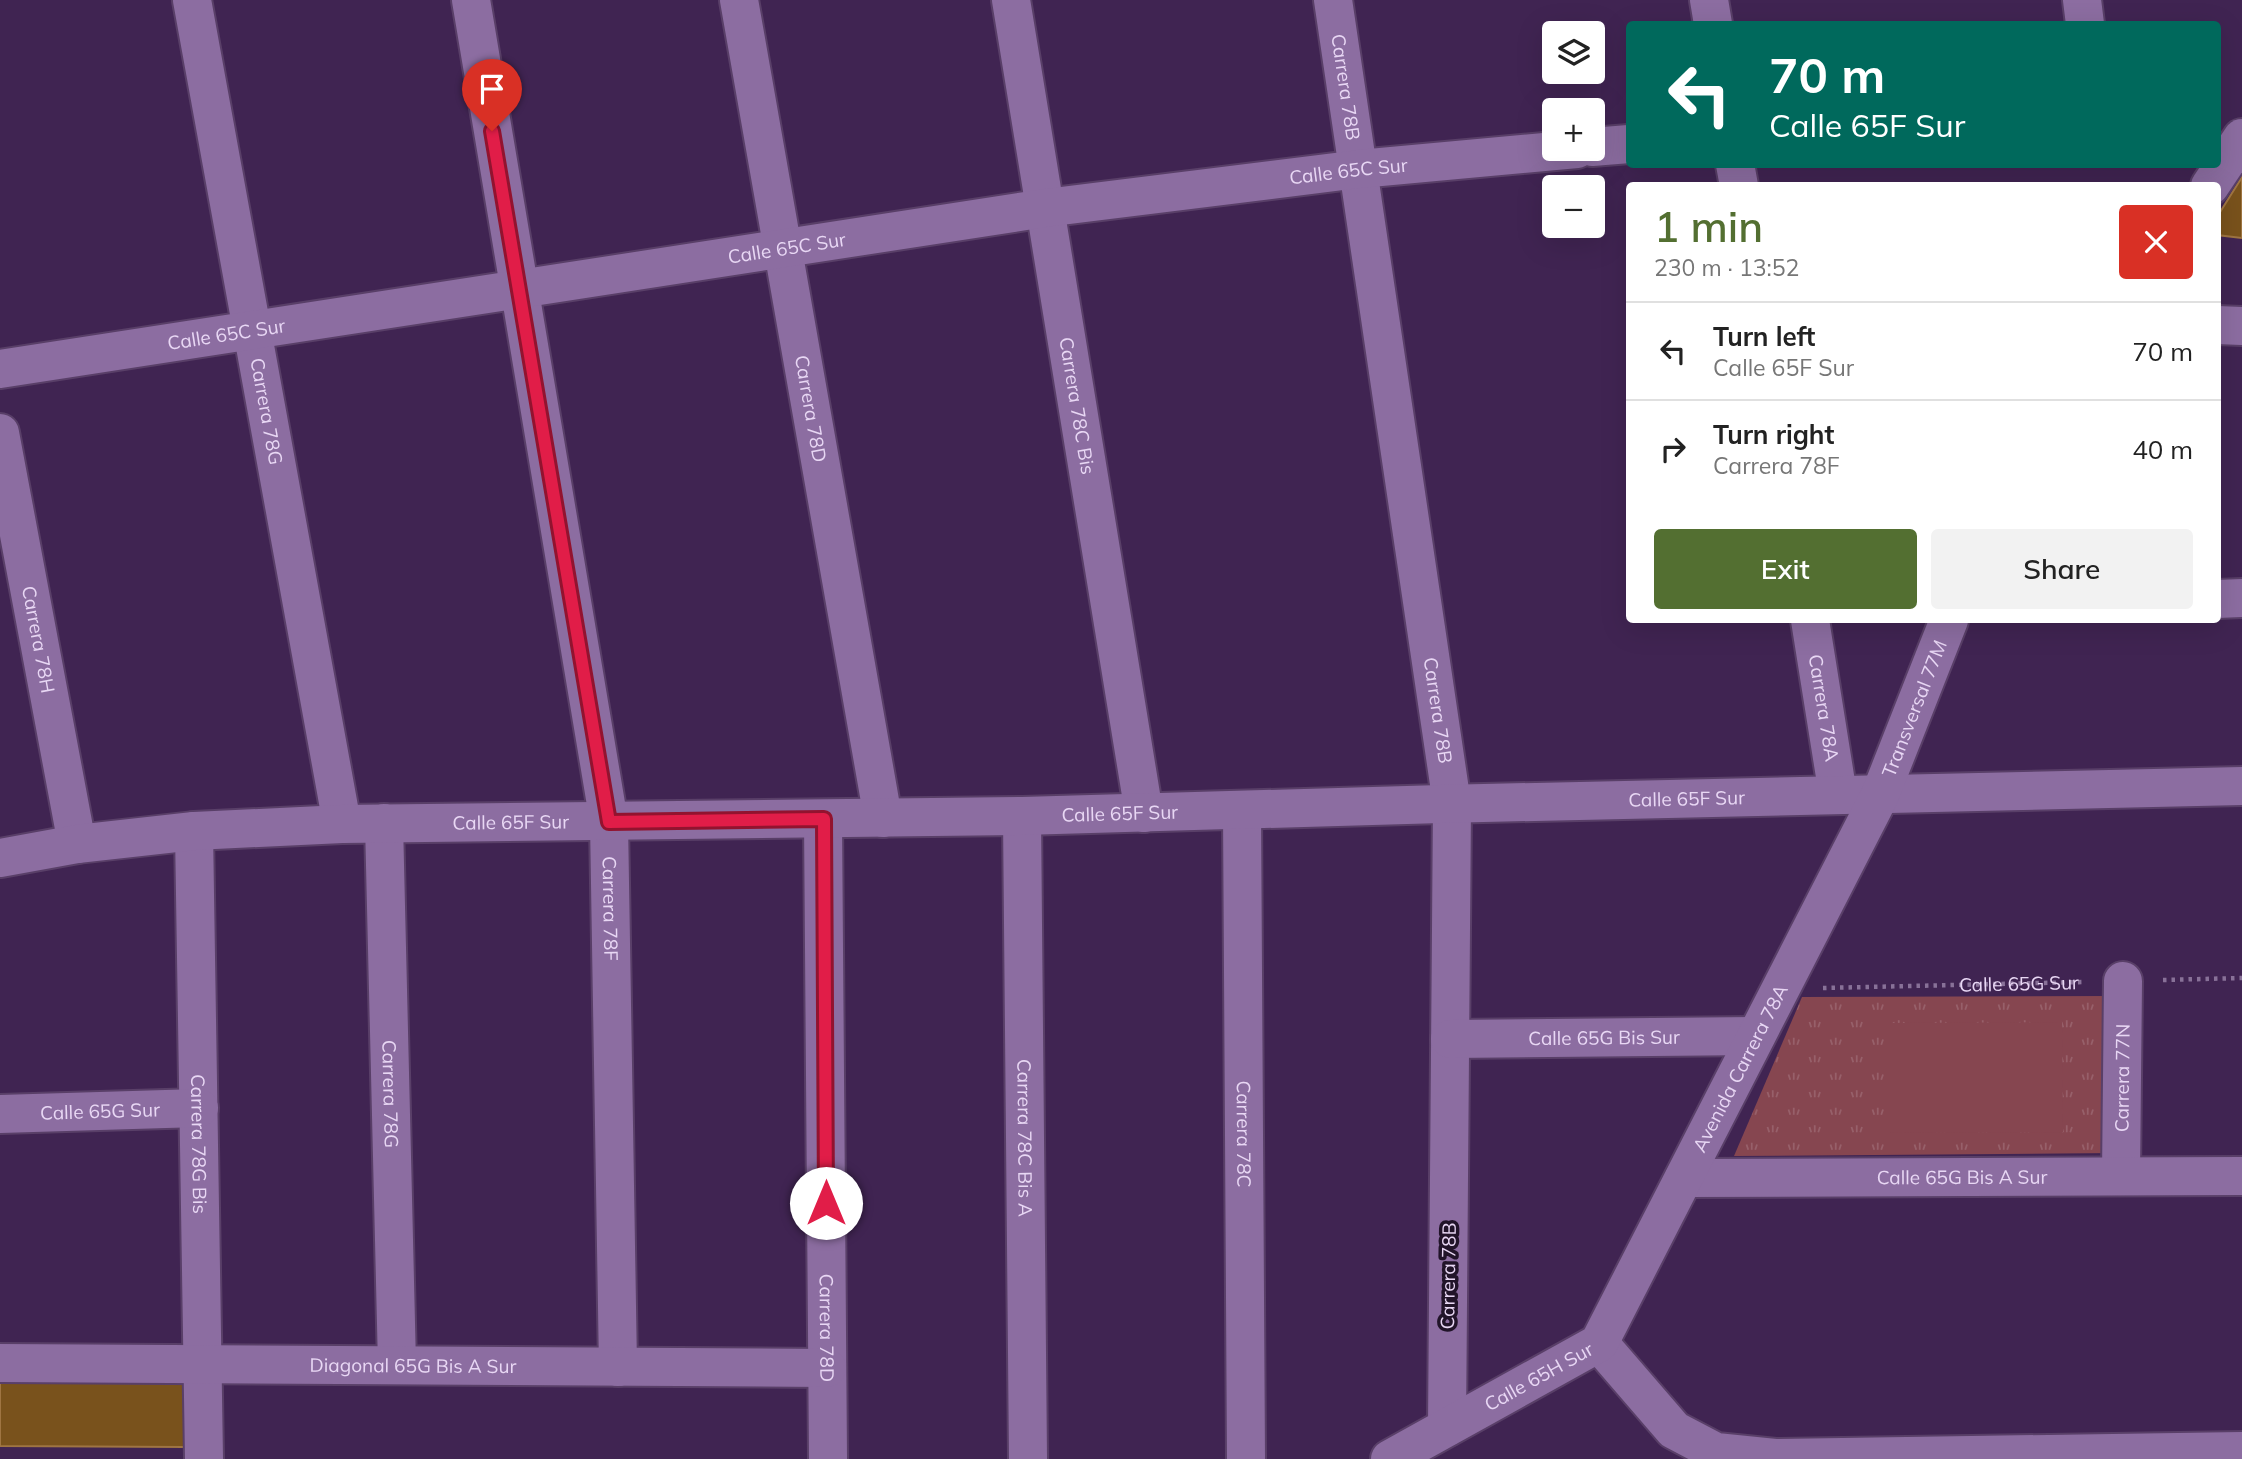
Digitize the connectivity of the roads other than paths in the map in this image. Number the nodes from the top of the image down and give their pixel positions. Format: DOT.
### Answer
graph roads {
  1 [pos="192,0"];
  2 [pos="471,0"];
  3 [pos="739,0"];
  4 [pos="1011,0"];
  5 [pos="1333,0"];
  6 [pos="1709,0"];
  7 [pos="2082,0"];
  8 [pos="1712,21"];
  9 [pos="2085,21"];
  10 [pos="2221,131"];
  11 [pos="2242,131"];
  12 [pos="2242,138"];
  13 [pos="1626,144"];
  14 [pos="1605,146"];
  15 [pos="1542,152"];
  16 [pos="1359,169"];
  17 [pos="2213,182"];
  18 [pos="1045,208"];
  19 [pos="782,248"];
  20 [pos="519,288"];
  21 [pos="2221,325"];
  22 [pos="2242,326"];
  23 [pos="252,329"];
  24 [pos="0,369"];
  25 [pos="0,433"];
  26 [pos="2242,598"];
  27 [pos="2221,599"];
  28 [pos="1810,623"];
  29 [pos="1948,623"];
  30 [pos="2242,786"];
  31 [pos="1838,795"];
  32 [pos="1880,795"];
  33 [pos="1452,804"];
  34 [pos="1242,810"];
  35 [pos="1144,813"];
  36 [pos="1022,816"];
  37 [pos="883,818"];
  38 [pos="824,819"];
  39 [pos="609,822"];
  40 [pos="342,824"];
  41 [pos="384,824"];
  42 [pos="194,831"];
  43 [pos="77,844"];
  44 [pos="0,858"];
  45 [pos="2123,981"];
  46 [pos="1756,1036"];
  47 [pos="1450,1039"];
  48 [pos="200,1108"];
  49 [pos="0,1114"];
  50 [pos="2120,1176"];
  51 [pos="2242,1176"];
  52 [pos="1684,1178"];
  53 [pos="1599,1343"];
  54 [pos="0,1363"];
  55 [pos="203,1365"];
  56 [pos="397,1365"];
  57 [pos="618,1367"];
  58 [pos="827,1368"];
  59 [pos="1447,1427"];
  60 [pos="2242,1451"];
  61 [pos="204,1459"];
  62 [pos="828,1459"];
  63 [pos="1028,1459"];
  64 [pos="1246,1459"];
  65 [pos="1390,1459"];
  1 -- 23 [label="street, Carrera 78G"];
  2 -- 20 [label="street, Carrera 78F"];
  3 -- 19 [label="street, Carrera 78D"];
  4 -- 18 [label="street, Carrera 78C Bis"];
  5 -- 16 [label="street, Carrera 78B"];
  6 -- 8 [label="street"];
  7 -- 9 [label="street"];
  10 -- 11 [label="street"];
  12 -- 17 [label="street"];
  13 -- 14 [label="street"];
  15 -- 16 [label="street, Calle 65C Sur"];
  16 -- 18 [label="street, Calle 65C Sur"];
  16 -- 33 [label="street, Carrera 78B"];
  18 -- 19 [label="street, Calle 65C Sur"];
  18 -- 35 [label="street, Carrera 78C Bis"];
  19 -- 20 [label="street, Calle 65C Sur"];
  19 -- 37 [label="street, Carrera 78D"];
  20 -- 23 [label="street, Calle 65C Sur"];
  20 -- 39 [label="street, Carrera 78F"];
  21 -- 22 [label="street"];
  23 -- 24 [label="street, Calle 65C Sur"];
  23 -- 40 [label="street, Carrera 78G"];
  25 -- 43 [label="street, Carrera 78H"];
  26 -- 27 [label="street"];
  28 -- 31 [label="street, Carrera 78A"];
  29 -- 32 [label="street, Transversal 77M"];
  30 -- 32 [label="street, Calle 65F Sur"];
  31 -- 32 [label="street, Calle 65F Sur"];
  31 -- 33 [label="street, Calle 65F Sur"];
  32 -- 46 [label="street, Avenida Carrera 78A"];
  33 -- 34 [label="street, Calle 65F Sur"];
  33 -- 47 [label="street, Carrera 78B"];
  34 -- 35 [label="street, Calle 65F Sur"];
  34 -- 64 [label="street, Carrera 78C"];
  35 -- 36 [label="street, Calle 65F Sur"];
  36 -- 37 [label="street, Calle 65F Sur"];
  36 -- 63 [label="street, Carrera 78C Bis A"];
  37 -- 38 [label="street, Calle 65F Sur"];
  38 -- 39 [label="street, Calle 65F Sur"];
  38 -- 58 [label="street, Carrera 78D"];
  39 -- 41 [label="street, Calle 65F Sur"];
  39 -- 57 [label="street, Carrera 78F"];
  40 -- 41 [label="street, Calle 65F Sur"];
  40 -- 42 [label="street, Calle 65F Sur"];
  41 -- 56 [label="street, Carrera 78G"];
  42 -- 43 [label="street, Calle 65F Sur"];
  42 -- 48 [label="street, Carrera 78G Bis"];
  43 -- 44 [label="street, Calle 65F Sur"];
  45 -- 50 [label="street, Carrera 77N"];
  46 -- 47 [label="street, Calle 65G Bis Sur"];
  46 -- 52 [label="street, Avenida Carrera 78A"];
  47 -- 59 [label="street, Carrera 78B"];
  48 -- 49 [label="street, Calle 65G Sur"];
  48 -- 55 [label="street, Carrera 78G Bis"];
  50 -- 51 [label="street, Calle 65G Bis A Sur"];
  50 -- 52 [label="street, Calle 65G Bis A Sur"];
  52 -- 53 [label="street, Avenida Carrera 78A"];
  53 -- 59 [label="street, Calle 65H Sur"];
  53 -- 60 [label="street, Calle 65H Sur"];
  54 -- 55 [label="street, Diagonal 65G Bis A Sur"];
  55 -- 56 [label="street, Diagonal 65G Bis A Sur"];
  55 -- 61 [label="street, Carrera 78G Bis"];
  56 -- 57 [label="street, Diagonal 65G Bis A Sur"];
  57 -- 58 [label="street, Diagonal 65G Bis A Sur"];
  58 -- 62 [label="street, Carrera 78D"];
  59 -- 65 [label="street, Calle 65H Sur"];
}
